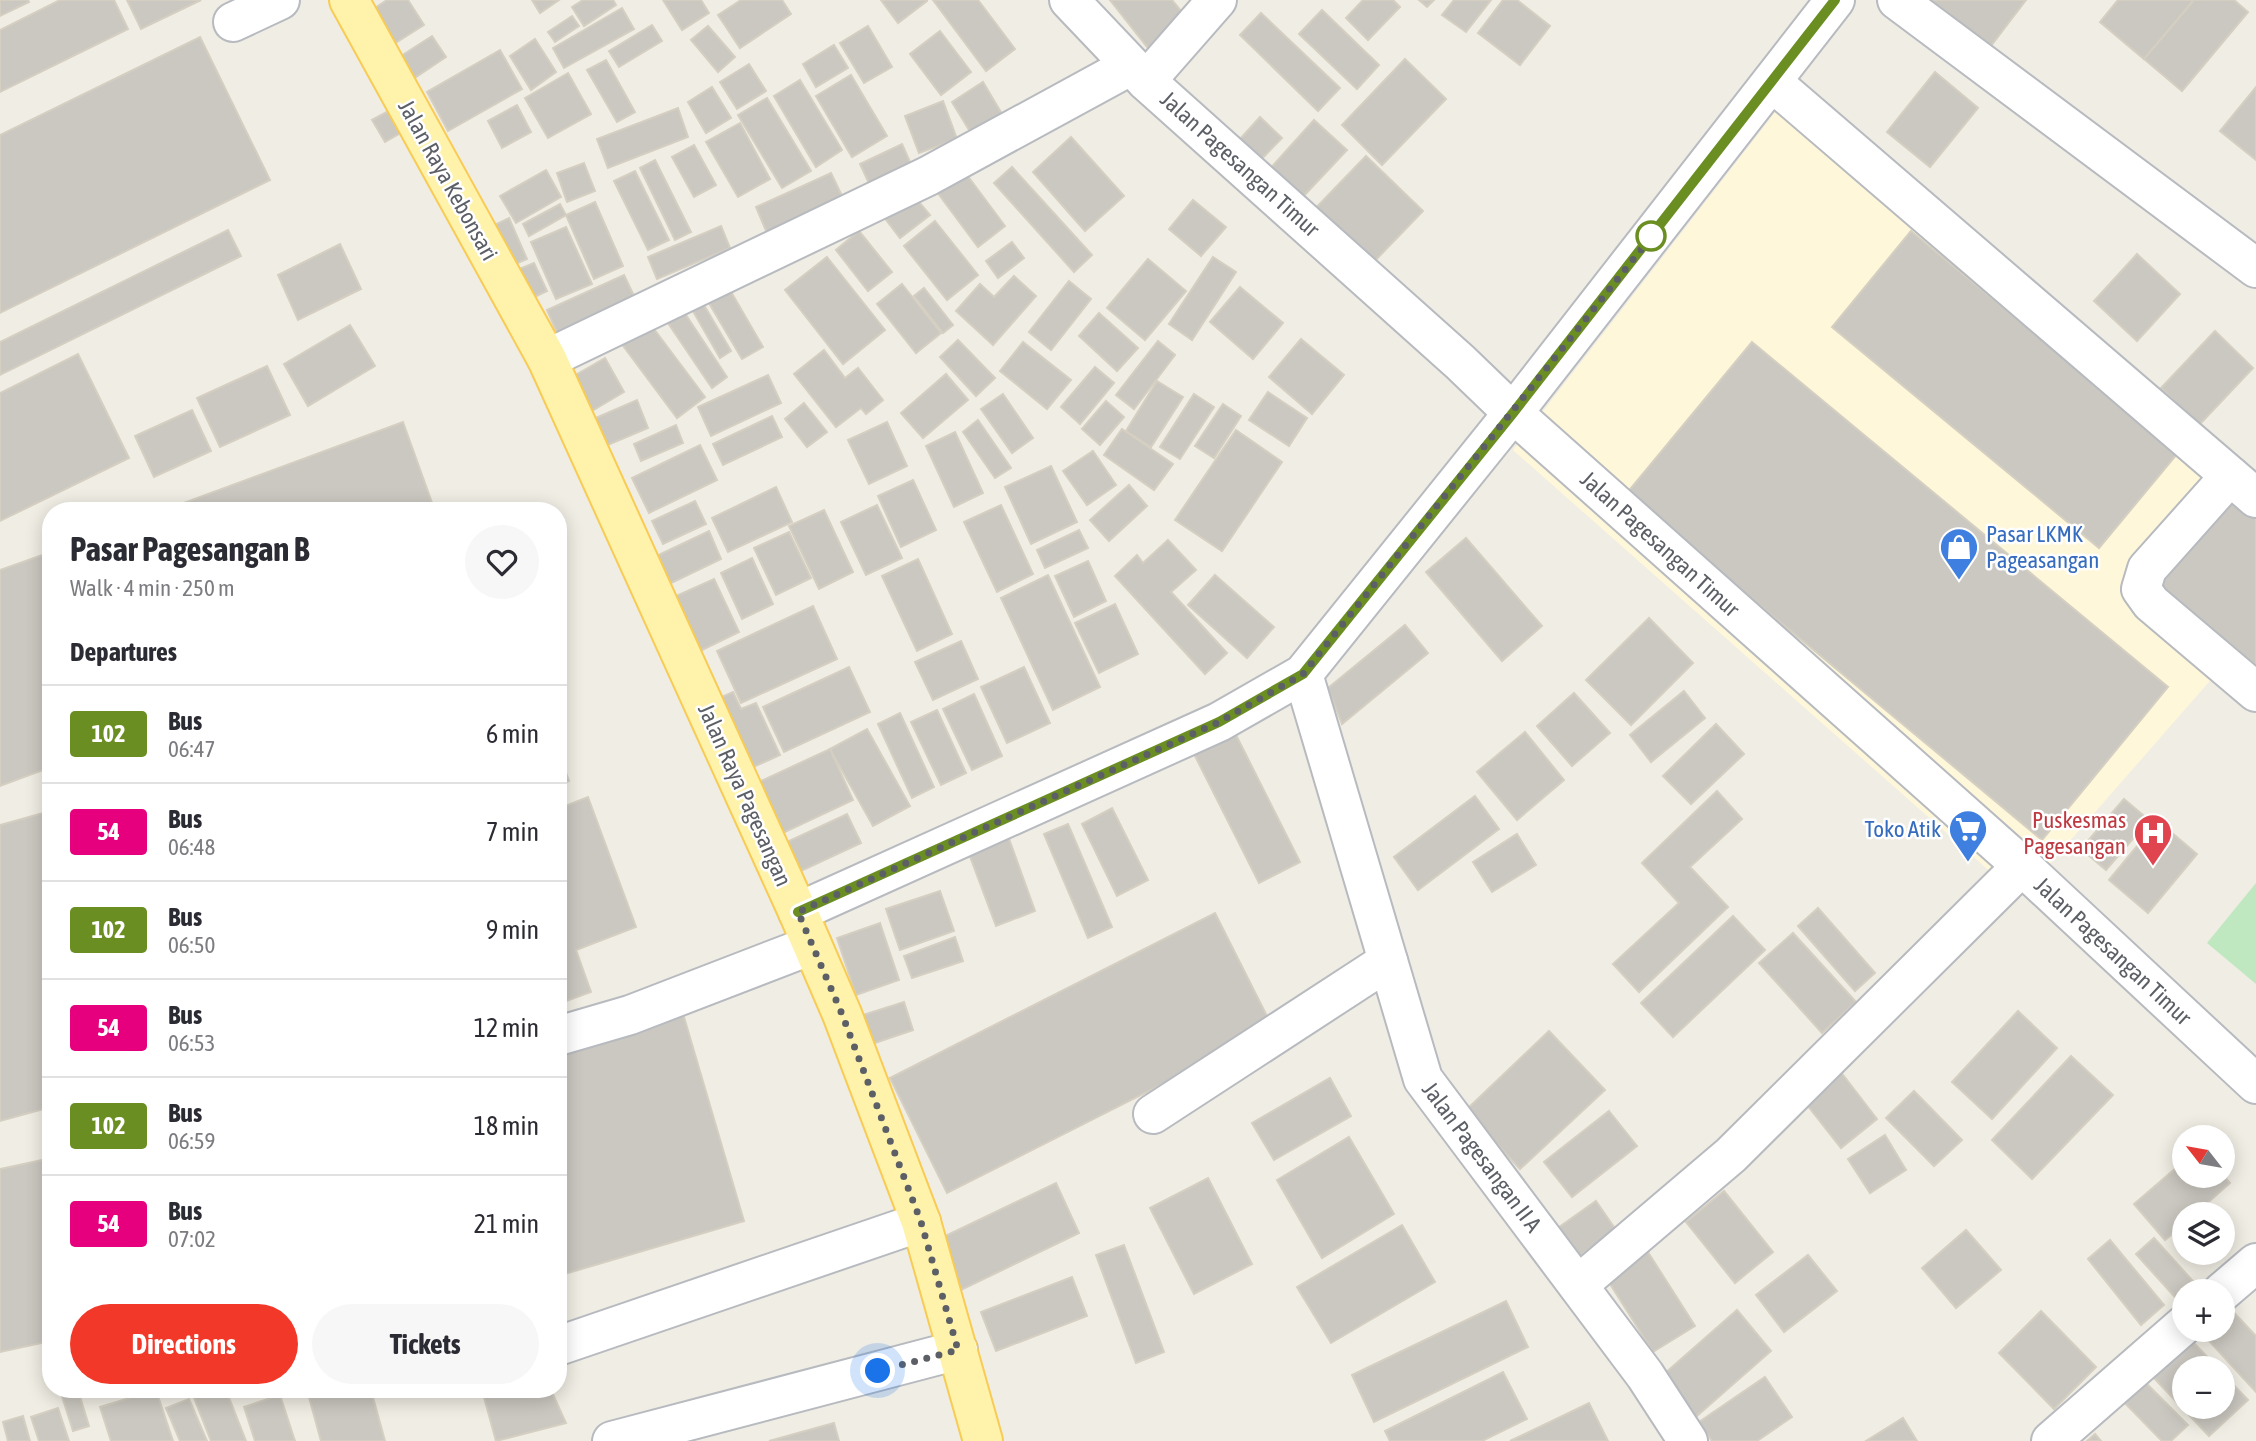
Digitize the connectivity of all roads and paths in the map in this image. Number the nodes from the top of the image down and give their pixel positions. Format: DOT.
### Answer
graph roads {
  1 [pos="280,0"];
  2 [pos="349,0"];
  3 [pos="1069,0"];
  4 [pos="1217,0"];
  5 [pos="1835,0"];
  6 [pos="1897,0"];
  7 [pos="233,22"];
  8 [pos="1138,74"];
  9 [pos="1772,82"];
  10 [pos="2256,268"];
  11 [pos="547,359"];
  12 [pos="1513,413"];
  13 [pos="2243,487"];
  14 [pos="1303,674"];
  15 [pos="2256,692"];
  16 [pos="2022,866"];
  17 [pos="805,928"];
  18 [pos="1388,961"];
  19 [pos="567,1033"];
  20 [pos="2255,1080"];
  21 [pos="1153,1114"];
  22 [pos="921,1222"];
  23 [pos="2256,1263"];
  24 [pos="2235,1281"];
  25 [pos="1578,1285"];
  26 [pos="2172,1335"];
  27 [pos="567,1343"];
  28 [pos="958,1350"];
  29 [pos="612,1441"];
  30 [pos="983,1441"];
  31 [pos="1688,1441"];
  32 [pos="2051,1441"];
  1 -- 7 [label="street"];
  2 -- 11 [label="main road, Jalan Raya Kebonsari"];
  3 -- 8 [label="street, Jalan Pagesangan Timur"];
  4 -- 8 [label="street"];
  5 -- 9 [label="street"];
  6 -- 10 [label="street"];
  8 -- 11 [label="street"];
  8 -- 12 [label="street, Jalan Pagesangan Timur"];
  9 -- 12 [label="street"];
  9 -- 13 [label="street"];
  11 -- 17 [label="main road, Jalan Raya Pagesangan"];
  12 -- 14 [label="street"];
  12 -- 16 [label="street, Jalan Pagesangan Timur"];
  13 -- 15 [label="street"];
  14 -- 17 [label="street"];
  14 -- 18 [label="street, Jalan Pagesangan II A"];
  16 -- 20 [label="street, Jalan Pagesangan Timur"];
  16 -- 25 [label="street"];
  17 -- 19 [label="street"];
  17 -- 22 [label="main road, Jalan Raya Pagesangan"];
  18 -- 21 [label="street"];
  18 -- 25 [label="street, Jalan Pagesangan II A"];
  22 -- 27 [label="street"];
  22 -- 28 [label="main road, Jalan Raya Pagesangan"];
  23 -- 24 [label="street"];
  25 -- 31 [label="street, Jalan Pagesangan II A"];
  26 -- 32 [label="street"];
  28 -- 29 [label="street"];
  28 -- 30 [label="main road, Jalan Raya Pagesangan"];
}
